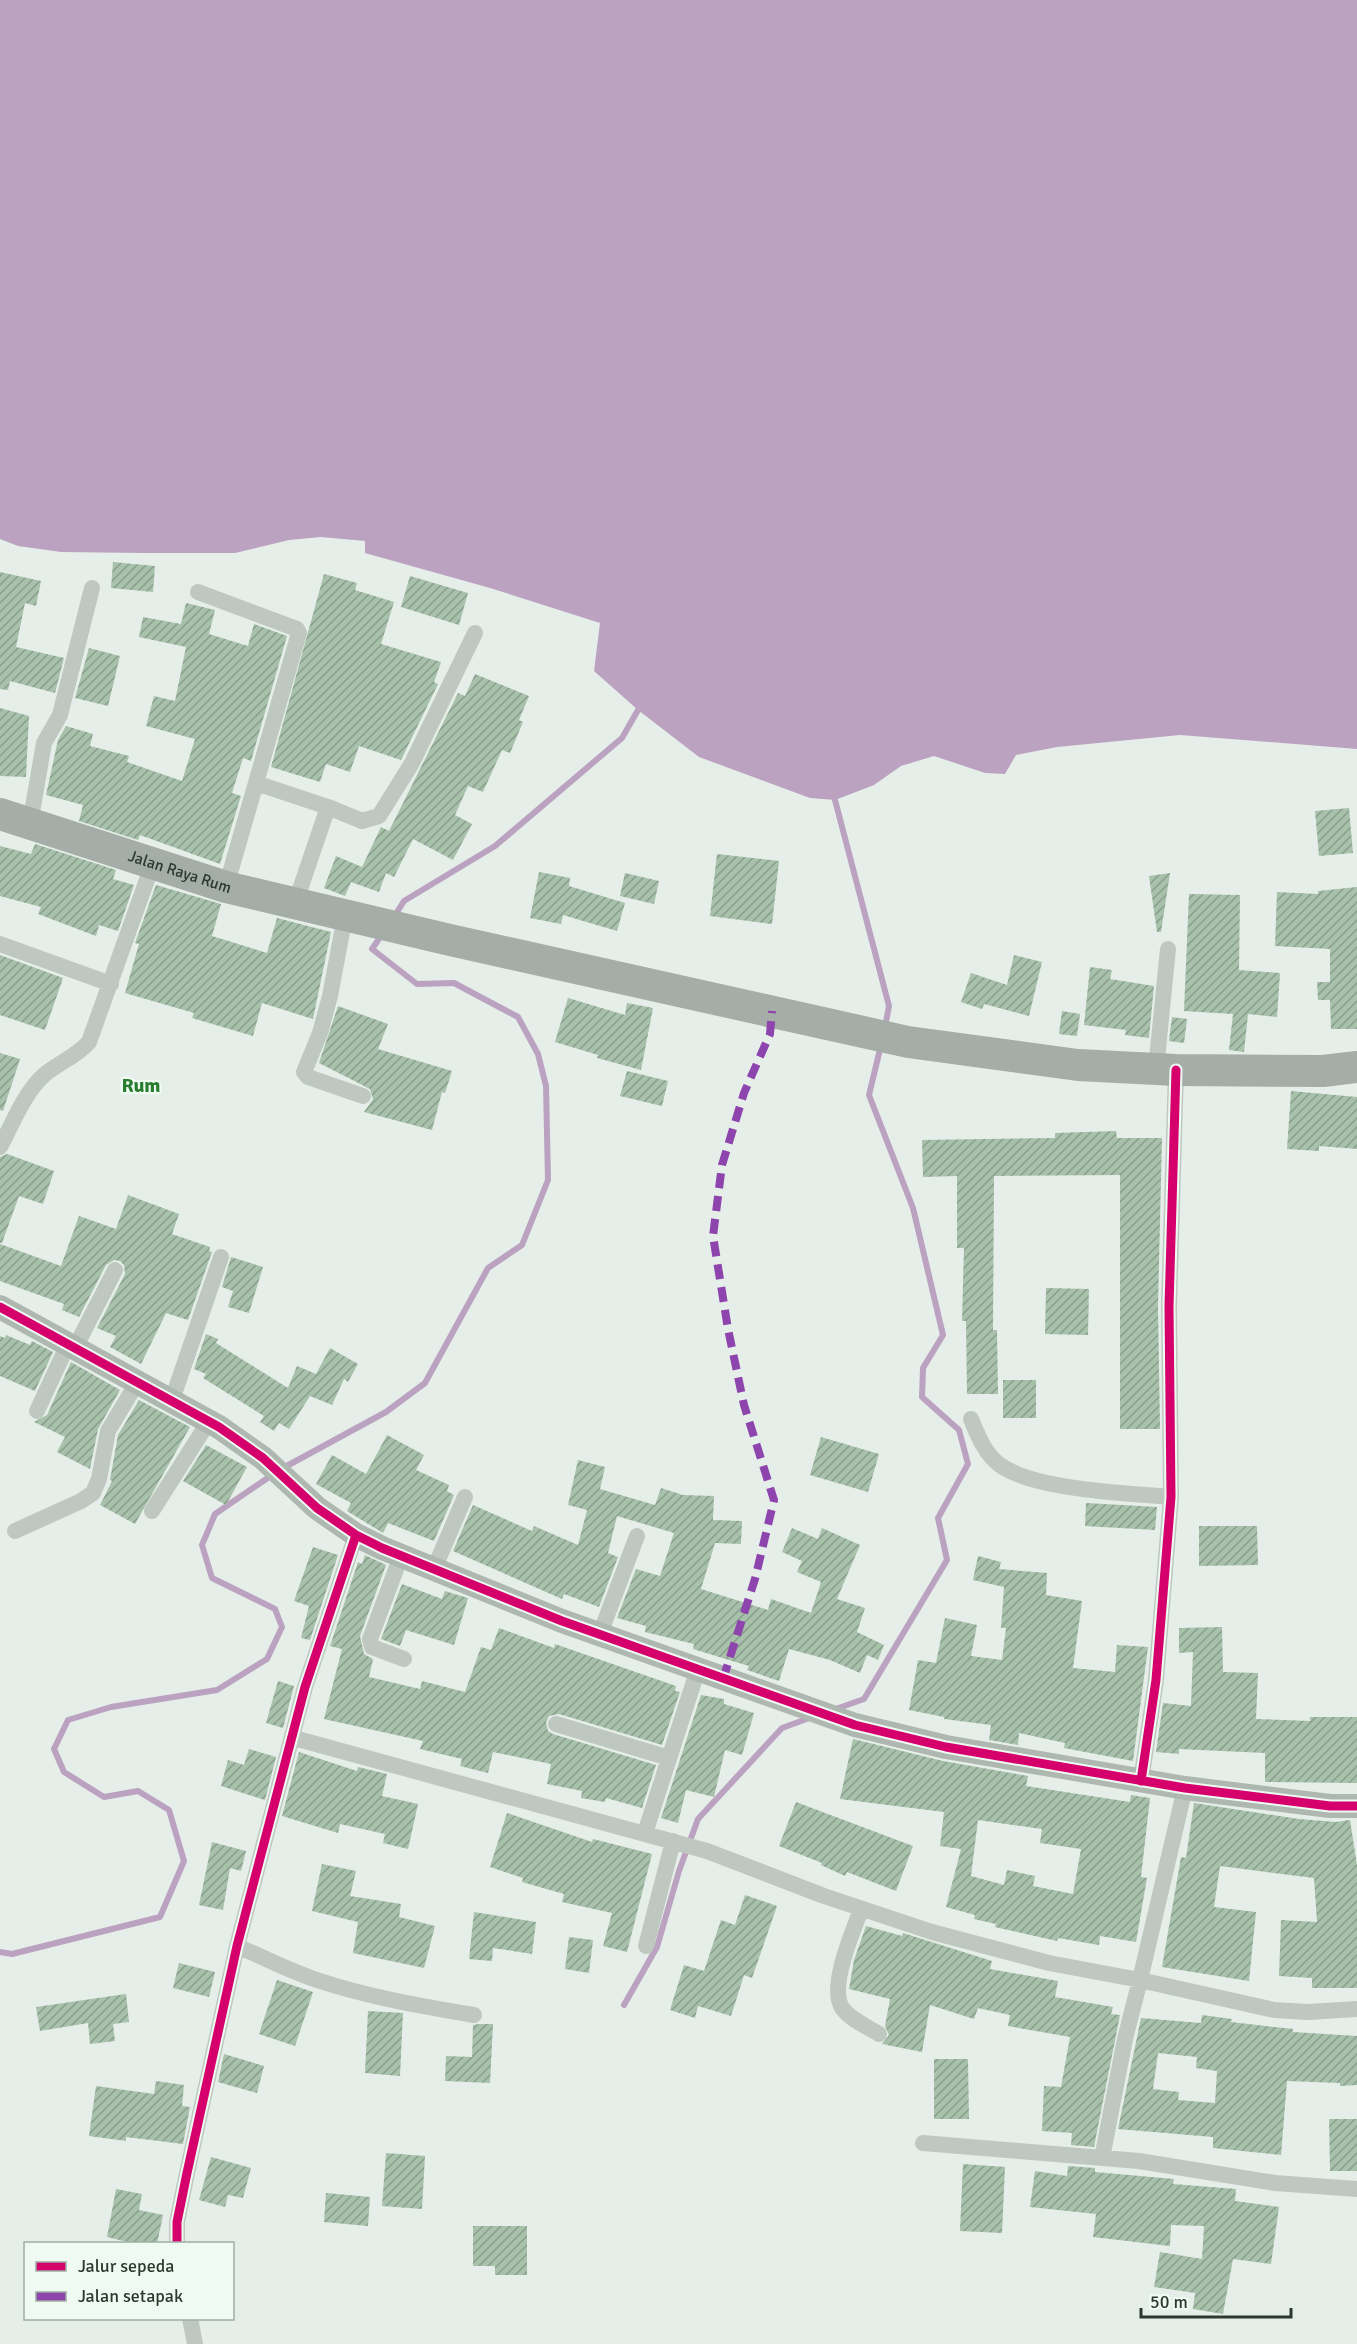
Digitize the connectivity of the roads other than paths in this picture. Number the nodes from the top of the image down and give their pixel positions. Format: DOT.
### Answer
graph roads {
  1 [pos="92,588"];
  2 [pos="198,592"];
  3 [pos="475,633"];
  4 [pos="256,783"];
  5 [pos="328,807"];
  6 [pos="0,814"];
  7 [pos="30,824"];
  8 [pos="153,863"];
  9 [pos="226,887"];
  10 [pos="295,904"];
  11 [pos="353,917"];
  12 [pos="0,944"];
  13 [pos="1168,949"];
  14 [pos="111,984"];
  15 [pos="1357,1067"];
  16 [pos="1166,1069"];
  17 [pos="363,1096"];
  18 [pos="2,1139"];
  19 [pos="221,1257"];
  20 [pos="115,1270"];
  21 [pos="0,1307"];
  22 [pos="72,1344"];
  23 [pos="138,1381"];
  24 [pos="172,1400"];
  25 [pos="38,1411"];
  26 [pos="971,1419"];
  27 [pos="209,1421"];
  28 [pos="465,1497"];
  29 [pos="1171,1497"];
  30 [pos="152,1511"];
  31 [pos="15,1531"];
  32 [pos="356,1535"];
  33 [pos="637,1536"];
  34 [pos="401,1556"];
  35 [pos="434,1569"];
  36 [pos="600,1634"];
  37 [pos="404,1659"];
  38 [pos="698,1669"];
  39 [pos="556,1724"];
  40 [pos="294,1738"];
  41 [pos="669,1758"];
  42 [pos="1141,1781"];
  43 [pos="1185,1788"];
  44 [pos="1357,1806"];
  45 [pos="645,1833"];
  46 [pos="677,1843"];
  47 [pos="861,1909"];
  48 [pos="237,1946"];
  49 [pos="646,1946"];
  50 [pos="1140,1980"];
  51 [pos="1357,2009"];
  52 [pos="474,2015"];
  53 [pos="879,2034"];
  54 [pos="923,2143"];
  55 [pos="1102,2158"];
  56 [pos="1357,2189"];
  57 [pos="177,2242"];
  58 [pos="190,2320"];
  59 [pos="195,2344"];
  1 -- 7 [label="street"];
  2 -- 4 [label="street"];
  3 -- 5 [label="street"];
  4 -- 5 [label="street"];
  4 -- 9 [label="street"];
  5 -- 10 [label="street"];
  6 -- 7 [label="highway, Jalan Raya Rum"];
  7 -- 8 [label="highway, Jalan Raya Rum"];
  8 -- 9 [label="highway, Jalan Raya Rum"];
  8 -- 14 [label="street"];
  9 -- 10 [label="highway, Jalan Raya Rum"];
  10 -- 11 [label="highway, Jalan Raya Rum"];
  11 -- 16 [label="highway, Jalan Raya Rum"];
  11 -- 17 [label="street"];
  12 -- 14 [label="street"];
  13 -- 16 [label="street"];
  14 -- 18 [label="street"];
  15 -- 16 [label="highway, Jalan Raya Rum"];
  16 -- 29 [label="street"];
  19 -- 24 [label="street"];
  20 -- 22 [label="street"];
  21 -- 22 [label="street"];
  22 -- 23 [label="street"];
  22 -- 25 [label="street"];
  23 -- 24 [label="street"];
  23 -- 31 [label="street"];
  24 -- 27 [label="street"];
  26 -- 29 [label="street"];
  27 -- 30 [label="street"];
  27 -- 32 [label="street"];
  28 -- 35 [label="street"];
  29 -- 42 [label="street"];
  32 -- 34 [label="street"];
  32 -- 40 [label="street"];
  33 -- 36 [label="street"];
  34 -- 35 [label="street"];
  34 -- 37 [label="street"];
  35 -- 36 [label="street"];
  36 -- 38 [label="street"];
  38 -- 41 [label="street"];
  38 -- 42 [label="street"];
  39 -- 41 [label="street"];
  40 -- 45 [label="street"];
  40 -- 48 [label="street"];
  41 -- 45 [label="street"];
  42 -- 43 [label="street"];
  43 -- 44 [label="street"];
  43 -- 50 [label="street"];
  45 -- 46 [label="street"];
  46 -- 47 [label="street"];
  46 -- 49 [label="street"];
  47 -- 50 [label="street"];
  47 -- 53 [label="street"];
  48 -- 52 [label="street"];
  48 -- 57 [label="street"];
  50 -- 51 [label="street"];
  50 -- 55 [label="street"];
  54 -- 55 [label="street"];
  55 -- 56 [label="street"];
  58 -- 59 [label="street"];
}
